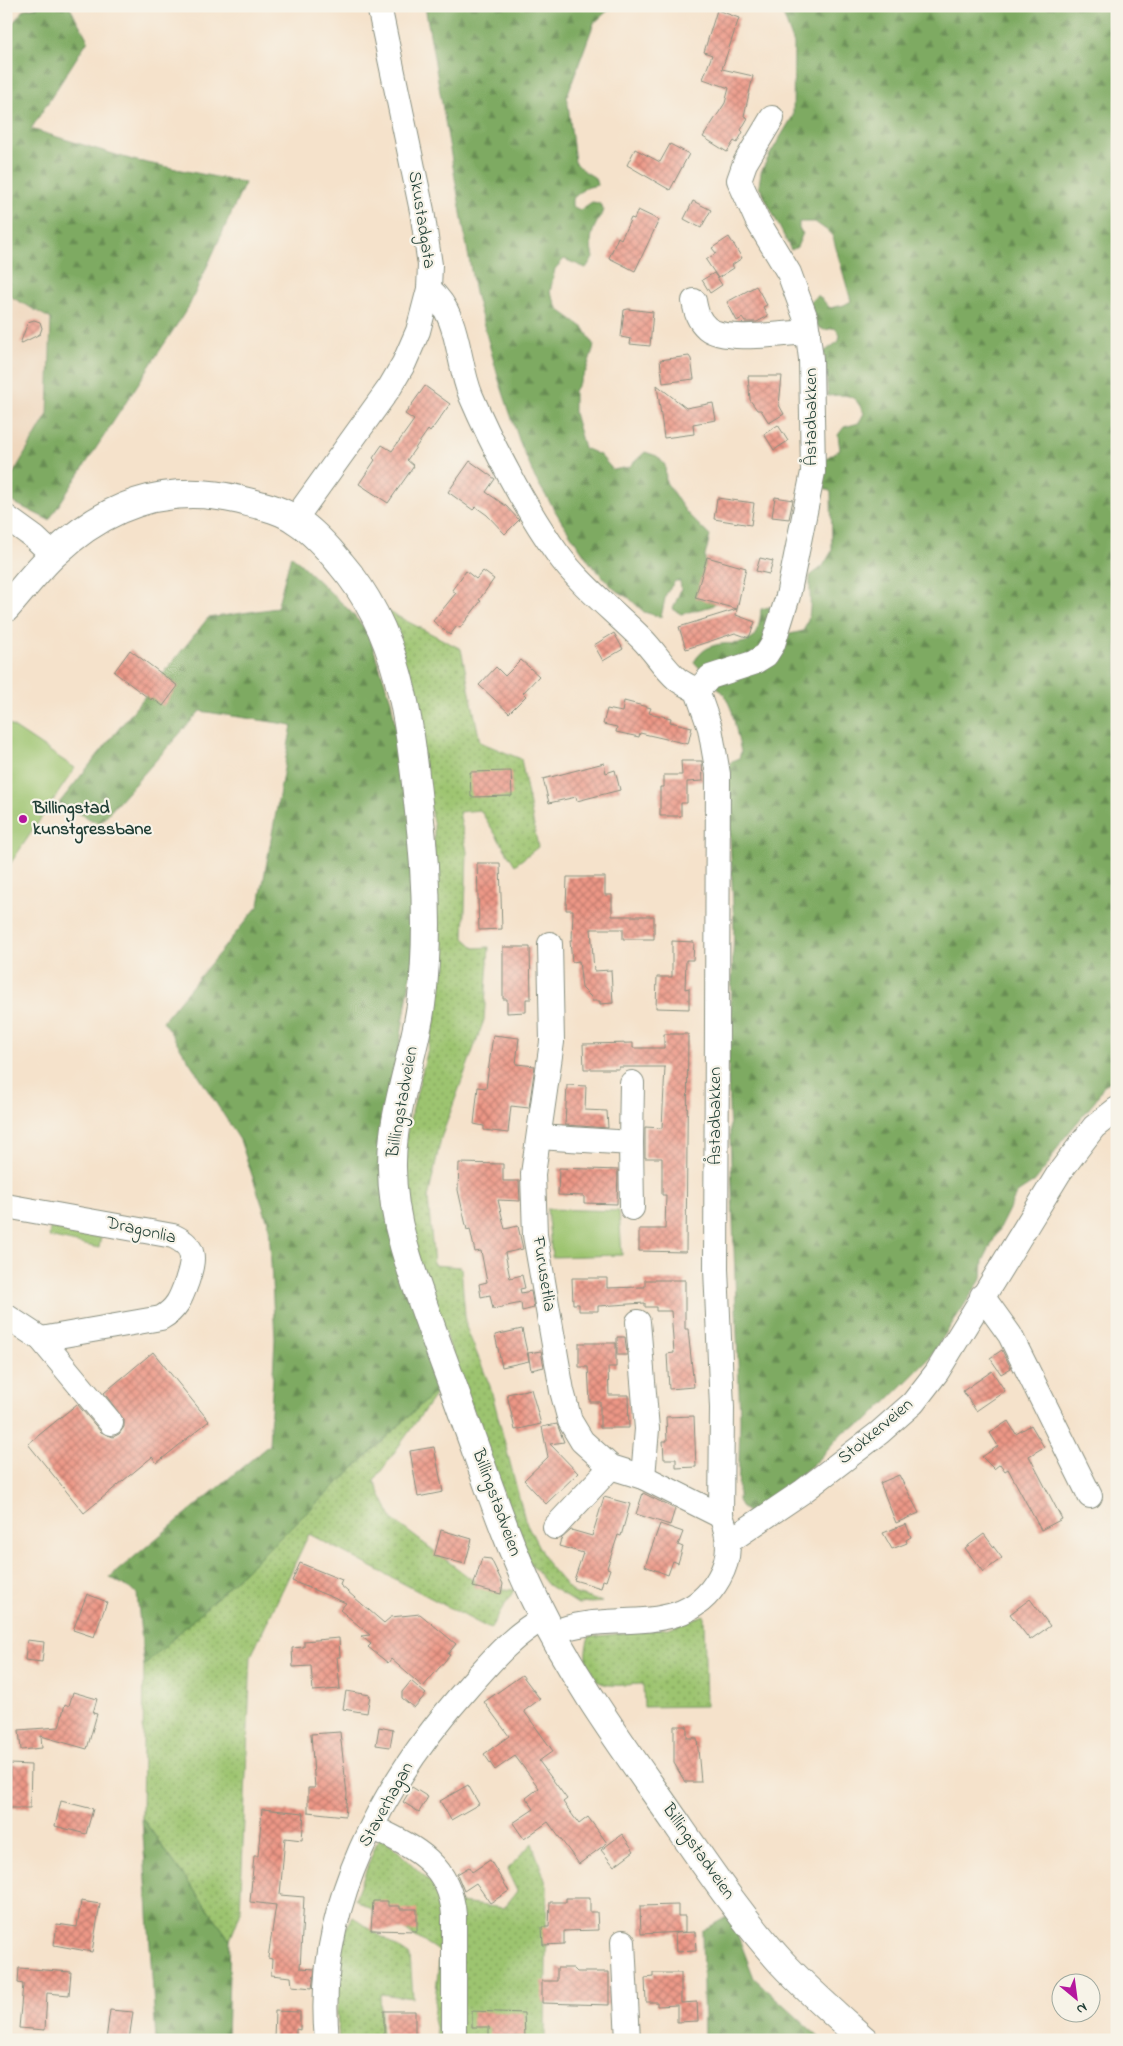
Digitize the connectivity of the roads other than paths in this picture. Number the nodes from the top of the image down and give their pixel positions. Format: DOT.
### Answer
graph roads {
  1 [pos="379,6"];
  2 [pos="772,118"];
  3 [pos="429,289"];
  4 [pos="694,301"];
  5 [pos="808,332"];
  6 [pos="6,517"];
  7 [pos="295,519"];
  8 [pos="53,555"];
  9 [pos="6,608"];
  10 [pos="697,691"];
  11 [pos="550,944"];
  12 [pos="632,1083"];
  13 [pos="1117,1109"];
  14 [pos="539,1137"];
  15 [pos="631,1142"];
  16 [pos="6,1206"];
  17 [pos="632,1208"];
  18 [pos="982,1296"];
  19 [pos="6,1316"];
  20 [pos="638,1322"];
  21 [pos="41,1339"];
  22 [pos="111,1423"];
  23 [pos="611,1467"];
  24 [pos="643,1478"];
  25 [pos="1090,1496"];
  26 [pos="721,1516"];
  27 [pos="555,1527"];
  28 [pos="728,1542"];
  29 [pos="548,1626"];
  30 [pos="372,1827"];
  31 [pos="624,1942"];
  32 [pos="327,2040"];
  33 [pos="454,2040"];
  34 [pos="628,2040"];
  35 [pos="864,2040"];
  1 -- 3 [label="street, Skustadgata"];
  2 -- 5 [label="street, Åstadbakken"];
  3 -- 7 [label="street, Skustadgata"];
  3 -- 10 [label="street"];
  4 -- 5 [label="street"];
  5 -- 10 [label="street, Åstadbakken"];
  6 -- 8 [label="street"];
  7 -- 8 [label="main road, Billingstadveien"];
  7 -- 29 [label="main road, Billingstadveien"];
  8 -- 9 [label="main road, Billingstadveien"];
  10 -- 26 [label="street, Åstadbakken"];
  11 -- 14 [label="street, Furusetlia"];
  12 -- 15 [label="street"];
  13 -- 18 [label="street, Stokkerveien"];
  14 -- 15 [label="street"];
  14 -- 23 [label="street, Furusetlia"];
  15 -- 17 [label="street"];
  16 -- 21 [label="street, Dragonlia"];
  18 -- 25 [label="street"];
  18 -- 28 [label="street, Stokkerveien"];
  19 -- 21 [label="street"];
  20 -- 24 [label="street"];
  21 -- 22 [label="street"];
  23 -- 24 [label="street, Furusetlia"];
  23 -- 27 [label="street"];
  24 -- 26 [label="street, Furusetlia"];
  26 -- 28 [label="street, Åstadbakken"];
  28 -- 29 [label="street"];
  29 -- 30 [label="street, Staverhagan"];
  29 -- 35 [label="main road, Billingstadveien"];
  30 -- 32 [label="street, Staverhagan"];
  30 -- 33 [label="street"];
  31 -- 34 [label="street"];
}
